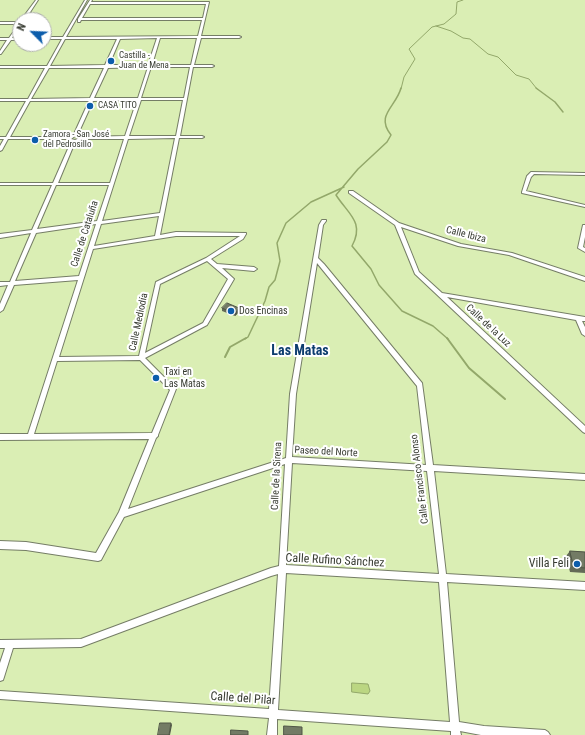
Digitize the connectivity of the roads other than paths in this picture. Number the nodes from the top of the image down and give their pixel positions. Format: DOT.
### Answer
graph roads {
  1 [pos="37,0"];
  2 [pos="177,0"];
  3 [pos="88,1"];
  4 [pos="182,3"];
  5 [pos="28,12"];
  6 [pos="80,19"];
  7 [pos="204,19"];
  8 [pos="0,23"];
  9 [pos="12,23"];
  10 [pos="12,36"];
  11 [pos="52,38"];
  12 [pos="67,38"];
  13 [pos="119,38"];
  14 [pos="159,38"];
  15 [pos="199,38"];
  16 [pos="239,38"];
  17 [pos="0,39"];
  18 [pos="10,39"];
  19 [pos="0,53"];
  20 [pos="107,66"];
  21 [pos="149,66"];
  22 [pos="192,66"];
  23 [pos="212,66"];
  24 [pos="0,67"];
  25 [pos="48,67"];
  26 [pos="92,99"];
  27 [pos="139,99"];
  28 [pos="186,99"];
  29 [pos="0,100"];
  30 [pos="29,100"];
  31 [pos="76,135"];
  32 [pos="179,137"];
  33 [pos="202,137"];
  34 [pos="0,138"];
  35 [pos="7,138"];
  36 [pos="82,138"];
  37 [pos="126,138"];
  38 [pos="71,140"];
  39 [pos="0,150"];
  40 [pos="585,174"];
  41 [pos="0,184"];
  42 [pos="55,184"];
  43 [pos="112,184"];
  44 [pos="351,192"];
  45 [pos="585,206"];
  46 [pos="161,214"];
  47 [pos="324,221"];
  48 [pos="99,223"];
  49 [pos="397,224"];
  50 [pos="585,226"];
  51 [pos="33,232"];
  52 [pos="0,236"];
  53 [pos="157,237"];
  54 [pos="92,248"];
  55 [pos="582,249"];
  56 [pos="315,258"];
  57 [pos="208,260"];
  58 [pos="216,266"];
  59 [pos="254,269"];
  60 [pos="82,278"];
  61 [pos="585,279"];
  62 [pos="12,283"];
  63 [pos="0,284"];
  64 [pos="442,294"];
  65 [pos="0,310"];
  66 [pos="582,319"];
  67 [pos="585,334"];
  68 [pos="141,358"];
  69 [pos="55,359"];
  70 [pos="585,430"];
  71 [pos="155,436"];
  72 [pos="0,437"];
  73 [pos="30,437"];
  74 [pos="290,460"];
  75 [pos="430,468"];
  76 [pos="585,477"];
  77 [pos="122,514"];
  78 [pos="0,545"];
  79 [pos="283,569"];
  80 [pos="443,579"];
  81 [pos="585,586"];
  82 [pos="0,644"];
  83 [pos="10,644"];
  84 [pos="0,677"];
  85 [pos="0,695"];
  86 [pos="274,714"];
  87 [pos="456,731"];
  88 [pos="482,733"];
  89 [pos="272,735"];
  90 [pos="545,735"];
  1 -- 5 [label="street"];
  2 -- 4 [label="street"];
  3 -- 4 [label="street"];
  3 -- 6 [label="street"];
  3 -- 12 [label="street"];
  4 -- 7 [label="street"];
  6 -- 7 [label="street"];
  6 -- 12 [label="street"];
  7 -- 15 [label="street"];
  8 -- 9 [label="street"];
  10 -- 18 [label="street"];
  11 -- 12 [label="street"];
  12 -- 13 [label="street"];
  12 -- 25 [label="street"];
  13 -- 14 [label="street"];
  13 -- 20 [label="street"];
  14 -- 15 [label="street"];
  14 -- 21 [label="street, Calle de Cataluña"];
  15 -- 16 [label="street"];
  15 -- 22 [label="street"];
  17 -- 18 [label="street"];
  18 -- 19 [label="street"];
  20 -- 21 [label="street"];
  20 -- 25 [label="street"];
  20 -- 26 [label="street"];
  21 -- 22 [label="street"];
  21 -- 27 [label="street, Calle de Cataluña"];
  22 -- 23 [label="street"];
  22 -- 28 [label="street"];
  24 -- 25 [label="street"];
  25 -- 30 [label="street"];
  26 -- 27 [label="street"];
  26 -- 30 [label="street"];
  26 -- 31 [label="street"];
  27 -- 28 [label="street"];
  27 -- 37 [label="street, Calle de Cataluña"];
  28 -- 32 [label="street"];
  29 -- 30 [label="street"];
  30 -- 35 [label="street"];
  31 -- 36 [label="street"];
  31 -- 38 [label="street"];
  32 -- 33 [label="street"];
  32 -- 37 [label="street"];
  32 -- 46 [label="street"];
  34 -- 35 [label="street"];
  35 -- 38 [label="street"];
  35 -- 39 [label="street"];
  36 -- 37 [label="street"];
  36 -- 38 [label="street"];
  37 -- 43 [label="street, Calle de Cataluña"];
  38 -- 42 [label="street"];
  40 -- 45 [label="street"];
  41 -- 42 [label="street"];
  42 -- 43 [label="street"];
  42 -- 51 [label="street"];
  43 -- 48 [label="street, Calle de Cataluña"];
  44 -- 49 [label="street, Calle Ibiza"];
  46 -- 48 [label="street"];
  46 -- 53 [label="street"];
  47 -- 56 [label="street, Calle de la Sirena"];
  48 -- 51 [label="street"];
  48 -- 54 [label="street, Calle de Cataluña"];
  49 -- 61 [label="street, Calle Ibiza"];
  49 -- 64 [label="street, Calle de la Luz"];
  50 -- 55 [label="street"];
  51 -- 52 [label="street"];
  51 -- 62 [label="street"];
  53 -- 54 [label="street"];
  53 -- 57 [label="street, Calle Mediodía"];
  54 -- 60 [label="street, Calle de Cataluña"];
  56 -- 74 [label="street, Calle de la Sirena"];
  56 -- 75 [label="street, Calle Francisco Alonso"];
  57 -- 58 [label="street"];
  57 -- 68 [label="street, Calle Mediodía"];
  58 -- 59 [label="street"];
  58 -- 68 [label="street"];
  60 -- 62 [label="street"];
  60 -- 69 [label="street, Calle de Cataluña"];
  62 -- 63 [label="street"];
  62 -- 65 [label="street"];
  64 -- 66 [label="street"];
  64 -- 70 [label="street, Calle de la Luz"];
  66 -- 67 [label="street"];
  68 -- 69 [label="street"];
  68 -- 71 [label="street, Calle Mediodía"];
  69 -- 73 [label="street, Calle de Cataluña"];
  71 -- 73 [label="street"];
  71 -- 77 [label="street, Calle Mediodía"];
  72 -- 73 [label="street"];
  74 -- 75 [label="street, Paseo del Norte"];
  74 -- 77 [label="street, Paseo del Norte"];
  74 -- 79 [label="street, Calle de la Sirena"];
  75 -- 76 [label="street, Paseo del Norte"];
  75 -- 80 [label="street, Calle Francisco Alonso"];
  77 -- 78 [label="street"];
  79 -- 80 [label="street, Calle Rufino Sánchez"];
  79 -- 83 [label="street, Calle Rufino Sánchez"];
  79 -- 86 [label="street, Calle de la Sirena"];
  80 -- 81 [label="street, Calle Rufino Sánchez"];
  80 -- 87 [label="street, Calle Francisco Alonso"];
  82 -- 83 [label="street, Calle Rufino Sánchez"];
  83 -- 84 [label="street"];
  85 -- 86 [label="street, Calle del Pilar"];
  86 -- 87 [label="street, Calle del Pilar"];
  86 -- 89 [label="street, Calle de la Sirena"];
  87 -- 88 [label="street, Calle del Pilar"];
  88 -- 90 [label="street, Calle del Pilar"];
}
